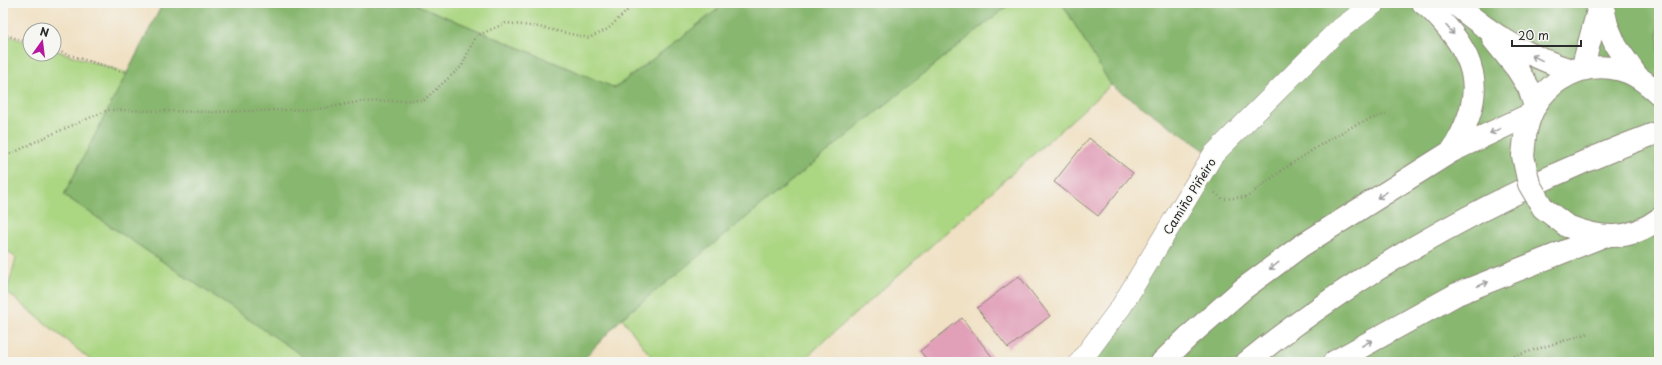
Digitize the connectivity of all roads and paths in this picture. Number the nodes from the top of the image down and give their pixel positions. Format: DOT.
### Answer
graph roads {
  1 [pos="630,3"];
  2 [pos="1375,3"];
  3 [pos="1423,3"];
  4 [pos="1454,3"];
  5 [pos="1601,3"];
  6 [pos="1482,26"];
  7 [pos="3,34"];
  8 [pos="22,40"];
  9 [pos="62,53"];
  10 [pos="1578,70"];
  11 [pos="127,73"];
  12 [pos="1650,86"];
  13 [pos="1533,111"];
  14 [pos="1386,114"];
  15 [pos="1659,132"];
  16 [pos="1452,151"];
  17 [pos="3,158"];
  18 [pos="1198,180"];
  19 [pos="1659,219"];
  20 [pos="1601,237"];
  21 [pos="1589,333"];
  22 [pos="1080,362"];
  23 [pos="1162,362"];
  24 [pos="1247,362"];
  25 [pos="1334,362"];
  26 [pos="1495,362"];
  1 -- 17 [label="path"];
  2 -- 18 [label="street, Camiño Piñeiro"];
  3 -- 16 [label="main road, one-way"];
  4 -- 6 [label="main road"];
  5 -- 10 [label="main road"];
  5 -- 12 [label="main road"];
  10 -- 6 [label="main road, one-way"];
  6 -- 13 [label="main road"];
  7 -- 8 [label="path"];
  9 -- 11 [label="path"];
  10 -- 12 [label="main road"];
  10 -- 13 [label="main road"];
  13 -- 16 [label="main road, one-way"];
  13 -- 20 [label="main road, bridge"];
  14 -- 18 [label="path"];
  15 -- 24 [label="main road"];
  16 -- 23 [label="main road, one-way"];
  18 -- 22 [label="street, Camiño Piñeiro"];
  19 -- 20 [label="main road"];
  25 -- 20 [label="main road, one-way"];
  21 -- 26 [label="path"];
}
